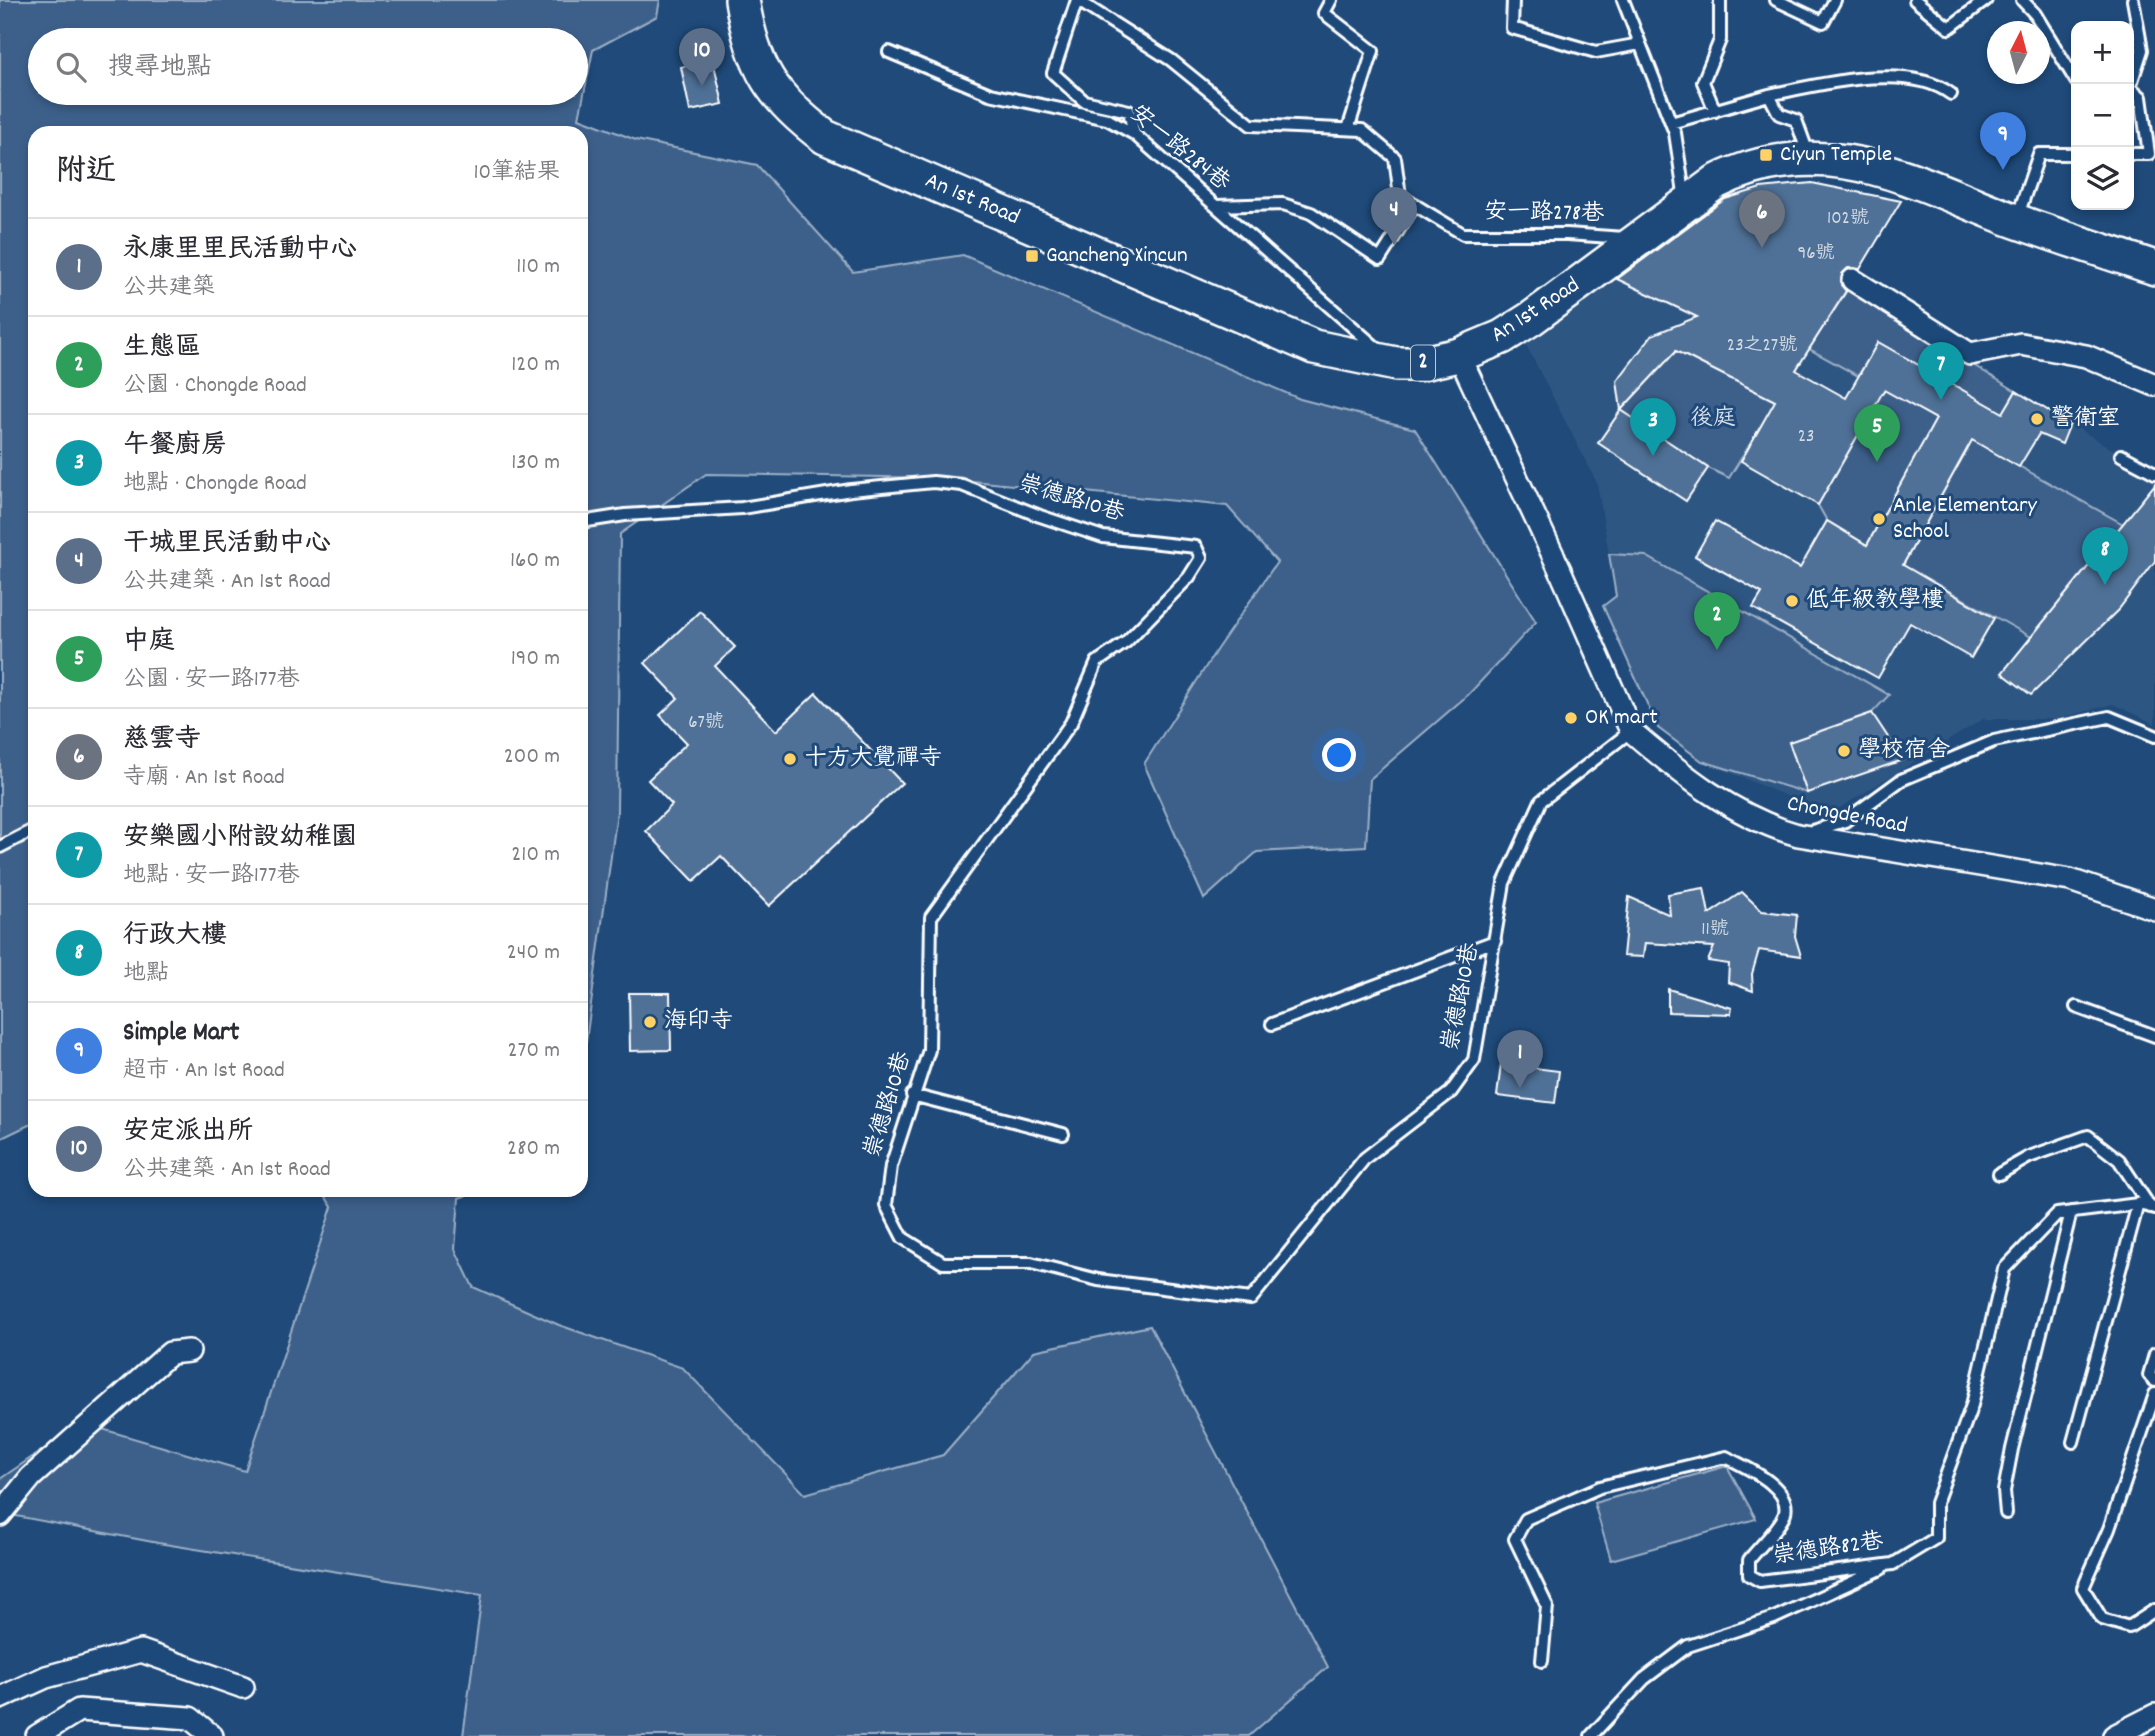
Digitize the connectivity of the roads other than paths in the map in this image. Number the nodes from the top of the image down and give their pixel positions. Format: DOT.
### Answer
graph roads {
  1 [pos="743,0"];
  2 [pos="1077,0"];
  3 [pos="1331,0"];
  4 [pos="1513,0"];
  5 [pos="1623,0"];
  6 [pos="1720,0"];
  7 [pos="1776,0"];
  8 [pos="1835,0"];
  9 [pos="1915,0"];
  10 [pos="1986,0"];
  11 [pos="2022,0"];
  12 [pos="2133,0"];
  13 [pos="1640,44"];
  14 [pos="889,52"];
  15 [pos="2071,73"];
  16 [pos="2130,84"];
  17 [pos="2134,91"];
  18 [pos="1951,94"];
  19 [pos="1769,95"];
  20 [pos="1715,111"];
  21 [pos="1671,123"];
  22 [pos="1348,129"];
  23 [pos="1134,134"];
  24 [pos="2071,154"];
  25 [pos="2134,154"];
  26 [pos="1810,158"];
  27 [pos="1686,204"];
  28 [pos="1415,205"];
  29 [pos="1216,206"];
  30 [pos="2016,221"];
  31 [pos="1639,239"];
  32 [pos="2155,268"];
  33 [pos="1853,280"];
  34 [pos="1459,355"];
  35 [pos="1396,364"];
  36 [pos="2155,385"];
  37 [pos="2122,455"];
  38 [pos="2155,473"];
  39 [pos="588,521"];
  40 [pos="1631,731"];
  41 [pos="2155,736"];
  42 [pos="28,833"];
  43 [pos="1798,835"];
  44 [pos="0,847"];
  45 [pos="2155,909"];
  46 [pos="1495,941"];
  47 [pos="2076,1007"];
  48 [pos="1272,1024"];
  49 [pos="2155,1036"];
  50 [pos="912,1095"];
  51 [pos="1063,1134"];
  52 [pos="1999,1174"];
  53 [pos="2148,1207"];
  54 [pos="2071,1212"];
  55 [pos="189,1351"];
  56 [pos="2155,1354"];
  57 [pos="2155,1381"];
  58 [pos="2155,1394"];
  59 [pos="2073,1441"];
  60 [pos="2006,1513"];
  61 [pos="0,1515"];
  62 [pos="1893,1564"];
  63 [pos="2155,1610"];
  64 [pos="1542,1661"];
  65 [pos="243,1687"];
  66 [pos="0,1698"];
  67 [pos="2155,1716"];
  68 [pos="46,1735"];
  69 [pos="212,1736"];
  70 [pos="1591,1736"];
  71 [pos="2114,1736"];
  1 -- 35 [label="main road, An 1st Road / 2"];
  2 -- 22 [label="lane"];
  2 -- 23 [label="lane"];
  3 -- 22 [label="lane"];
  4 -- 13 [label="lane"];
  5 -- 13 [label="lane"];
  6 -- 20 [label="lane"];
  7 -- 8 [label="lane"];
  9 -- 10 [label="lane"];
  11 -- 15 [label="lane"];
  12 -- 16 [label="lane"];
  13 -- 21 [label="lane"];
  14 -- 23 [label="lane, 安一路284巷"];
  17 -- 25 [label="lane"];
  18 -- 19 [label="lane"];
  19 -- 20 [label="lane"];
  19 -- 26 [label="lane"];
  20 -- 21 [label="lane"];
  21 -- 27 [label="lane"];
  22 -- 28 [label="lane"];
  23 -- 29 [label="lane, 安一路284巷"];
  24 -- 30 [label="lane"];
  26 -- 27 [label="main road, An 1st Road / 2"];
  26 -- 30 [label="main road, An 1st Road / 2"];
  27 -- 31 [label="main road, An 1st Road / 2"];
  28 -- 29 [label="lane"];
  28 -- 31 [label="lane, 安一路278巷"];
  29 -- 35 [label="lane, 安一路284巷"];
  30 -- 32 [label="main road, An 1st Road / 2"];
  31 -- 34 [label="main road, An 1st Road / 2"];
  33 -- 36 [label="street"];
  34 -- 35 [label="main road, An 1st Road / 2"];
  34 -- 40 [label="street, Chongde Road"];
  37 -- 38 [label="lane"];
  39 -- 50 [label="lane, 崇德路10巷"];
  40 -- 43 [label="street, Chongde Road"];
  40 -- 46 [label="lane, 崇德路10巷"];
  41 -- 43 [label="lane"];
  42 -- 44 [label="lane"];
  43 -- 45 [label="street, Chongde Road"];
  46 -- 48 [label="lane"];
  46 -- 50 [label="lane, 崇德路10巷"];
  47 -- 49 [label="lane"];
  50 -- 51 [label="lane"];
  52 -- 53 [label="lane"];
  53 -- 54 [label="lane, 崇德路82巷"];
  53 -- 59 [label="lane"];
  54 -- 60 [label="lane"];
  54 -- 62 [label="lane, 崇德路82巷"];
  55 -- 61 [label="street"];
  56 -- 57 [label="lane"];
  58 -- 63 [label="lane"];
  62 -- 64 [label="lane, 崇德路82巷"];
  62 -- 70 [label="lane"];
  65 -- 66 [label="street"];
  67 -- 71 [label="street"];
  68 -- 69 [label="street"];
}
